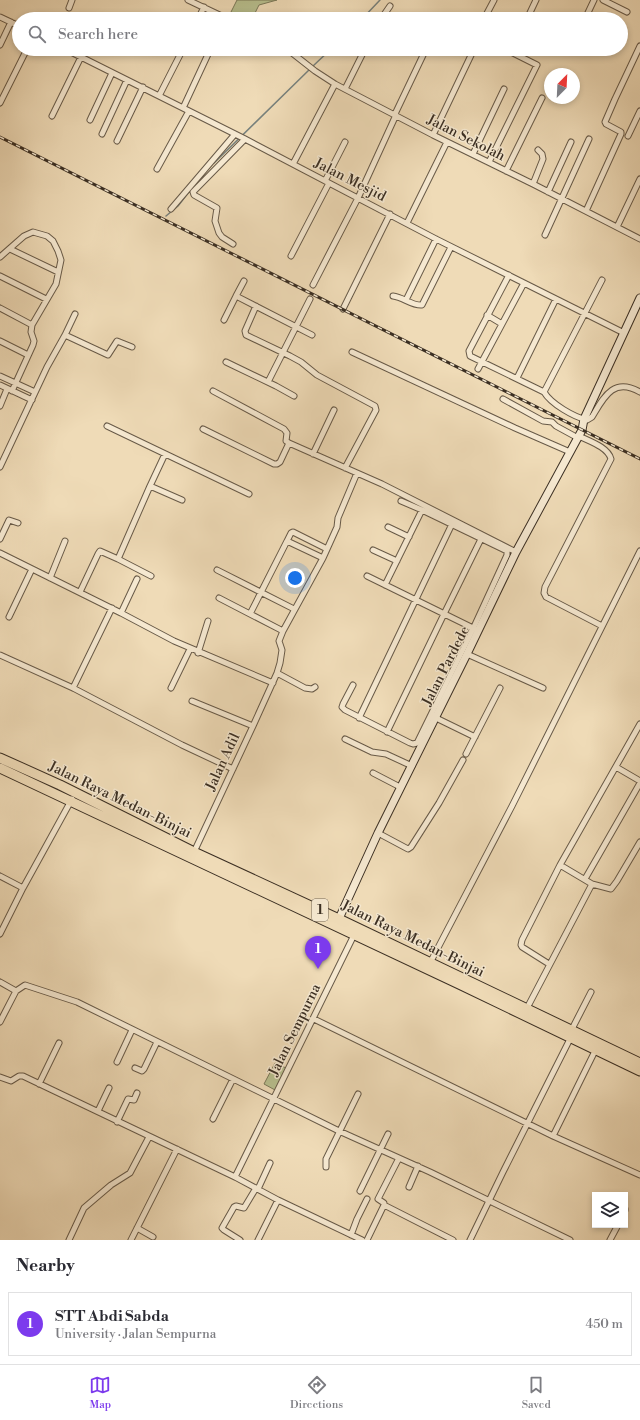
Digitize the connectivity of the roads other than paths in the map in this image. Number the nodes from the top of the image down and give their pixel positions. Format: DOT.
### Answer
graph roads {
  1 [pos="72,0"];
  2 [pos="188,0"];
  3 [pos="494,0"];
  4 [pos="536,0"];
  5 [pos="594,0"];
  6 [pos="603,0"];
  7 [pos="390,6"];
  8 [pos="204,7"];
  9 [pos="69,8"];
  10 [pos="202,12"];
  11 [pos="214,12"];
  12 [pos="386,12"];
  13 [pos="488,12"];
  14 [pos="530,12"];
  15 [pos="588,12"];
  16 [pos="627,12"];
  17 [pos="0,17"];
  18 [pos="11,22"];
  19 [pos="0,45"];
  20 [pos="640,46"];
  21 [pos="24,56"];
  22 [pos="179,56"];
  23 [pos="207,56"];
  24 [pos="296,56"];
  25 [pos="362,56"];
  26 [pos="423,56"];
  27 [pos="471,56"];
  28 [pos="522,56"];
  29 [pos="81,57"];
  30 [pos="112,72"];
  31 [pos="127,80"];
  32 [pos="334,84"];
  33 [pos="143,88"];
  34 [pos="345,89"];
  35 [pos="504,89"];
  36 [pos="159,96"];
  37 [pos="542,98"];
  38 [pos="0,103"];
  39 [pos="183,108"];
  40 [pos="189,111"];
  41 [pos="640,111"];
  42 [pos="395,115"];
  43 [pos="52,116"];
  44 [pos="90,120"];
  45 [pos="102,134"];
  46 [pos="236,134"];
  47 [pos="433,135"];
  48 [pos="628,136"];
  49 [pos="244,138"];
  50 [pos="589,139"];
  51 [pos="117,141"];
  52 [pos="345,142"];
  53 [pos="447,142"];
  54 [pos="571,142"];
  55 [pos="538,150"];
  56 [pos="474,154"];
  57 [pos="489,162"];
  58 [pos="293,164"];
  59 [pos="157,169"];
  60 [pos="506,171"];
  61 [pos="640,179"];
  62 [pos="327,182"];
  63 [pos="533,184"];
  64 [pos="548,192"];
  65 [pos="358,198"];
  66 [pos="561,199"];
  67 [pos="171,209"];
  68 [pos="586,211"];
  69 [pos="390,214"];
  70 [pos="407,223"];
  71 [pos="617,227"];
  72 [pos="545,235"];
  73 [pos="436,239"];
  74 [pos="640,239"];
  75 [pos="233,244"];
  76 [pos="451,247"];
  77 [pos="10,249"];
  78 [pos="291,256"];
  79 [pos="0,257"];
  80 [pos="58,272"];
  81 [pos="508,275"];
  82 [pos="0,276"];
  83 [pos="602,280"];
  84 [pos="244,281"];
  85 [pos="524,283"];
  86 [pos="313,285"];
  87 [pos="236,296"];
  88 [pos="393,296"];
  89 [pos="640,298"];
  90 [pos="46,299"];
  91 [pos="310,299"];
  92 [pos="556,299"];
  93 [pos="406,300"];
  94 [pos="256,306"];
  95 [pos="0,308"];
  96 [pos="344,309"];
  97 [pos="75,314"];
  98 [pos="585,314"];
  99 [pos="487,315"];
  100 [pos="224,320"];
  101 [pos="502,324"];
  102 [pos="32,325"];
  103 [pos="296,326"];
  104 [pos="624,333"];
  105 [pos="65,335"];
  106 [pos="312,335"];
  107 [pos="0,341"];
  108 [pos="132,347"];
  109 [pos="283,352"];
  110 [pos="352,352"];
  111 [pos="28,355"];
  112 [pos="226,362"];
  113 [pos="482,362"];
  114 [pos="478,370"];
  115 [pos="0,376"];
  116 [pos="517,378"];
  117 [pos="268,382"];
  118 [pos="15,384"];
  119 [pos="0,385"];
  120 [pos="10,390"];
  121 [pos="213,391"];
  122 [pos="35,392"];
  123 [pos="544,392"];
  124 [pos="640,392"];
  125 [pos="294,396"];
  126 [pos="503,399"];
  127 [pos="32,400"];
  128 [pos="0,406"];
  129 [pos="334,410"];
  130 [pos="584,419"];
  131 [pos="107,426"];
  132 [pos="204,429"];
  133 [pos="578,437"];
  134 [pos="289,443"];
  135 [pos="570,452"];
  136 [pos="165,454"];
  137 [pos="313,454"];
  138 [pos="0,467"];
  139 [pos="346,468"];
  140 [pos="357,473"];
  141 [pos="150,486"];
  142 [pos="249,494"];
  143 [pos="182,500"];
  144 [pos="401,501"];
  145 [pos="422,510"];
  146 [pos="18,523"];
  147 [pos="452,524"];
  148 [pos="388,527"];
  149 [pos="409,536"];
  150 [pos="0,539"];
  151 [pos="481,539"];
  152 [pos="65,541"];
  153 [pos="286,541"];
  154 [pos="327,549"];
  155 [pos="373,550"];
  156 [pos="640,551"];
  157 [pos="516,552"];
  158 [pos="0,553"];
  159 [pos="323,558"];
  160 [pos="118,559"];
  161 [pos="397,561"];
  162 [pos="32,569"];
  163 [pos="216,570"];
  164 [pos="151,576"];
  165 [pos="367,576"];
  166 [pos="50,578"];
  167 [pos="137,579"];
  168 [pos="386,585"];
  169 [pos="80,592"];
  170 [pos="260,593"];
  171 [pos="219,598"];
  172 [pos="415,600"];
  173 [pos="112,608"];
  174 [pos="294,609"];
  175 [pos="121,613"];
  176 [pos="250,614"];
  177 [pos="444,614"];
  178 [pos="9,617"];
  179 [pos="208,621"];
  180 [pos="602,626"];
  181 [pos="475,630"];
  182 [pos="283,631"];
  183 [pos="190,649"];
  184 [pos="198,652"];
  185 [pos="467,654"];
  186 [pos="0,655"];
  187 [pos="277,673"];
  188 [pos="273,682"];
  189 [pos="353,685"];
  190 [pos="315,687"];
  191 [pos="73,688"];
  192 [pos="171,688"];
  193 [pos="500,688"];
  194 [pos="543,688"];
  195 [pos="192,701"];
  196 [pos="434,717"];
  197 [pos="358,718"];
  198 [pos="640,724"];
  199 [pos="253,726"];
  200 [pos="387,732"];
  201 [pos="475,737"];
  202 [pos="345,739"];
  203 [pos="466,754"];
  204 [pos="0,758"];
  205 [pos="462,760"];
  206 [pos="412,766"];
  207 [pos="616,767"];
  208 [pos="0,768"];
  209 [pos="232,769"];
  210 [pos="373,773"];
  211 [pos="25,774"];
  212 [pos="640,782"];
  213 [pos="400,787"];
  214 [pos="73,797"];
  215 [pos="378,833"];
  216 [pos="640,842"];
  217 [pos="194,852"];
  218 [pos="560,865"];
  219 [pos="0,876"];
  220 [pos="585,879"];
  221 [pos="592,884"];
  222 [pos="23,888"];
  223 [pos="337,923"];
  224 [pos="356,932"];
  225 [pos="0,934"];
  226 [pos="430,963"];
  227 [pos="549,964"];
  228 [pos="0,982"];
  229 [pos="16,991"];
  230 [pos="591,992"];
  231 [pos="525,1013"];
  232 [pos="314,1019"];
  233 [pos="0,1022"];
  234 [pos="132,1030"];
  235 [pos="571,1034"];
  236 [pos="59,1042"];
  237 [pos="157,1042"];
  238 [pos="595,1050"];
  239 [pos="117,1062"];
  240 [pos="640,1063"];
  241 [pos="135,1068"];
  242 [pos="640,1071"];
  243 [pos="0,1077"];
  244 [pos="233,1078"];
  245 [pos="38,1084"];
  246 [pos="110,1088"];
  247 [pos="137,1093"];
  248 [pos="358,1094"];
  249 [pos="274,1099"];
  250 [pos="98,1112"];
  251 [pos="213,1119"];
  252 [pos="117,1122"];
  253 [pos="528,1123"];
  254 [pos="339,1131"];
  255 [pos="388,1134"];
  256 [pos="554,1136"];
  257 [pos="150,1137"];
  258 [pos="177,1149"];
  259 [pos="380,1150"];
  260 [pos="399,1158"];
  261 [pos="270,1163"];
  262 [pos="418,1166"];
  263 [pos="326,1167"];
  264 [pos="640,1176"];
  265 [pos="235,1177"];
  266 [pos="410,1187"];
  267 [pos="257,1189"];
  268 [pos="360,1191"];
  269 [pos="367,1199"];
  270 [pos="278,1200"];
  271 [pos="489,1200"];
  272 [pos="384,1206"];
  273 [pos="137,1228"];
  274 [pos="616,1228"];
  275 [pos="351,1235"];
  276 [pos="153,1237"];
  277 [pos="69,1240"];
  278 [pos="131,1240"];
  279 [pos="240,1240"];
  280 [pos="258,1240"];
  281 [pos="362,1240"];
  282 [pos="367,1240"];
  283 [pos="454,1240"];
  284 [pos="470,1240"];
  285 [pos="570,1240"];
  286 [pos="610,1240"];
  1 -- 9 [label="street"];
  2 -- 8 [label="street"];
  3 -- 13 [label="street"];
  4 -- 14 [label="street"];
  5 -- 15 [label="street"];
  6 -- 16 [label="street"];
  7 -- 12 [label="street"];
  8 -- 10 [label="street"];
  8 -- 11 [label="street"];
  17 -- 18 [label="street"];
  18 -- 19 [label="street"];
  20 -- 68 [label="street"];
  21 -- 38 [label="street"];
  22 -- 36 [label="street"];
  23 -- 39 [label="street"];
  24 -- 32 [label="street, Jalan Sekolah"];
  25 -- 34 [label="street"];
  26 -- 42 [label="street"];
  27 -- 47 [label="street"];
  28 -- 57 [label="street"];
  29 -- 30 [label="street, Jalan Mesjid"];
  29 -- 43 [label="street"];
  30 -- 31 [label="street, Jalan Mesjid"];
  30 -- 44 [label="street"];
  31 -- 33 [label="street, Jalan Mesjid"];
  31 -- 45 [label="street"];
  32 -- 34 [label="street, Jalan Sekolah"];
  32 -- 58 [label="street"];
  33 -- 36 [label="street, Jalan Mesjid"];
  33 -- 51 [label="street"];
  34 -- 42 [label="street, Jalan Sekolah"];
  35 -- 56 [label="street"];
  36 -- 39 [label="street, Jalan Mesjid"];
  37 -- 60 [label="street"];
  39 -- 40 [label="street, Jalan Mesjid"];
  40 -- 46 [label="street, Jalan Mesjid"];
  40 -- 59 [label="street"];
  41 -- 48 [label="street"];
  42 -- 47 [label="street, Jalan Sekolah"];
  42 -- 65 [label="street"];
  46 -- 49 [label="street, Jalan Mesjid"];
  46 -- 67 [label="street"];
  47 -- 53 [label="street, Jalan Sekolah"];
  49 -- 58 [label="street, Jalan Mesjid"];
  49 -- 75 [label="street"];
  50 -- 66 [label="street"];
  52 -- 62 [label="street"];
  53 -- 56 [label="street, Jalan Sekolah"];
  53 -- 70 [label="street"];
  54 -- 64 [label="street"];
  55 -- 63 [label="street"];
  56 -- 57 [label="street, Jalan Sekolah"];
  57 -- 60 [label="street, Jalan Sekolah"];
  58 -- 62 [label="street, Jalan Mesjid"];
  60 -- 63 [label="street, Jalan Sekolah"];
  61 -- 71 [label="street"];
  62 -- 65 [label="street, Jalan Mesjid"];
  62 -- 78 [label="street"];
  63 -- 64 [label="street, Jalan Sekolah"];
  64 -- 66 [label="street, Jalan Sekolah"];
  65 -- 69 [label="street, Jalan Mesjid"];
  65 -- 86 [label="street"];
  66 -- 68 [label="street, Jalan Sekolah"];
  66 -- 72 [label="street"];
  68 -- 71 [label="street, Jalan Sekolah"];
  69 -- 70 [label="street, Jalan Mesjid"];
  69 -- 96 [label="street"];
  70 -- 73 [label="street, Jalan Mesjid"];
  71 -- 74 [label="street, Jalan Sekolah"];
  73 -- 76 [label="street, Jalan Mesjid"];
  73 -- 93 [label="street"];
  76 -- 81 [label="street, Jalan Mesjid"];
  76 -- 93 [label="street"];
  77 -- 79 [label="street"];
  77 -- 80 [label="street"];
  77 -- 80 [label="street"];
  80 -- 90 [label="street"];
  81 -- 85 [label="street, Jalan Mesjid"];
  81 -- 99 [label="street"];
  82 -- 90 [label="street"];
  83 -- 98 [label="street"];
  84 -- 87 [label="street"];
  85 -- 92 [label="street, Jalan Mesjid"];
  85 -- 101 [label="street"];
  87 -- 94 [label="street"];
  87 -- 100 [label="street"];
  88 -- 93 [label="street"];
  89 -- 104 [label="street, Jalan Pardede"];
  90 -- 102 [label="street"];
  91 -- 103 [label="street"];
  92 -- 98 [label="street, Jalan Mesjid"];
  92 -- 116 [label="street"];
  94 -- 103 [label="street"];
  94 -- 109 [label="street"];
  95 -- 102 [label="street"];
  97 -- 105 [label="street"];
  98 -- 104 [label="street, Jalan Mesjid"];
  98 -- 123 [label="street"];
  99 -- 101 [label="street"];
  99 -- 113 [label="street"];
  101 -- 113 [label="street"];
  102 -- 111 [label="street"];
  103 -- 106 [label="street"];
  103 -- 109 [label="street"];
  104 -- 130 [label="street, Jalan Pardede"];
  105 -- 108 [label="street"];
  105 -- 122 [label="street"];
  107 -- 111 [label="street"];
  109 -- 117 [label="street"];
  109 -- 139 [label="street"];
  110 -- 135 [label="street"];
  111 -- 118 [label="street"];
  112 -- 117 [label="street"];
  113 -- 114 [label="street"];
  113 -- 116 [label="street"];
  115 -- 118 [label="street"];
  116 -- 123 [label="street"];
  117 -- 125 [label="street"];
  118 -- 120 [label="street"];
  118 -- 122 [label="street"];
  119 -- 120 [label="street"];
  120 -- 127 [label="street"];
  120 -- 128 [label="street"];
  121 -- 134 [label="street"];
  122 -- 127 [label="street"];
  123 -- 130 [label="street"];
  124 -- 130 [label="street"];
  126 -- 133 [label="street"];
  127 -- 138 [label="street"];
  129 -- 137 [label="street"];
  130 -- 133 [label="street, Jalan Pardede"];
  131 -- 136 [label="street"];
  132 -- 134 [label="street"];
  133 -- 135 [label="street, Jalan Pardede"];
  133 -- 180 [label="street"];
  134 -- 137 [label="street"];
  135 -- 157 [label="street, Jalan Pardede"];
  136 -- 141 [label="street"];
  136 -- 142 [label="street"];
  137 -- 139 [label="street"];
  139 -- 140 [label="street"];
  140 -- 154 [label="street"];
  140 -- 157 [label="street"];
  141 -- 143 [label="street"];
  141 -- 160 [label="street"];
  144 -- 145 [label="street"];
  145 -- 147 [label="street"];
  145 -- 149 [label="street"];
  146 -- 150 [label="street"];
  147 -- 151 [label="street"];
  147 -- 172 [label="street"];
  148 -- 149 [label="street"];
  149 -- 161 [label="street"];
  151 -- 177 [label="street"];
  151 -- 181 [label="street"];
  152 -- 166 [label="street"];
  153 -- 154 [label="street"];
  153 -- 159 [label="street"];
  153 -- 170 [label="street"];
  154 -- 159 [label="street"];
  155 -- 161 [label="street"];
  156 -- 180 [label="street"];
  157 -- 181 [label="street, Jalan Pardede"];
  158 -- 162 [label="street"];
  159 -- 174 [label="street"];
  160 -- 164 [label="street"];
  160 -- 169 [label="street"];
  161 -- 168 [label="street"];
  162 -- 166 [label="street"];
  162 -- 178 [label="street"];
  163 -- 170 [label="street"];
  165 -- 168 [label="street"];
  166 -- 169 [label="street"];
  167 -- 175 [label="street"];
  168 -- 172 [label="street"];
  169 -- 173 [label="street"];
  170 -- 174 [label="street"];
  170 -- 176 [label="street"];
  171 -- 176 [label="street"];
  172 -- 177 [label="street"];
  172 -- 197 [label="street"];
  173 -- 175 [label="street"];
  173 -- 191 [label="street"];
  174 -- 182 [label="street"];
  175 -- 183 [label="street"];
  176 -- 182 [label="street"];
  177 -- 181 [label="street"];
  177 -- 200 [label="street"];
  179 -- 184 [label="street"];
  180 -- 226 [label="street"];
  181 -- 185 [label="street, Jalan Pardede"];
  181 -- 200 [label="street"];
  182 -- 187 [label="street, Jalan Adil"];
  183 -- 184 [label="street"];
  183 -- 192 [label="street"];
  184 -- 188 [label="street"];
  185 -- 194 [label="street"];
  185 -- 196 [label="street, Jalan Pardede"];
  186 -- 191 [label="street"];
  187 -- 188 [label="street, Jalan Adil"];
  187 -- 190 [label="street"];
  188 -- 199 [label="street, Jalan Adil"];
  189 -- 197 [label="street"];
  191 -- 209 [label="street"];
  193 -- 201 [label="street"];
  195 -- 199 [label="street"];
  196 -- 201 [label="street"];
  196 -- 206 [label="street, Jalan Pardede"];
  197 -- 200 [label="street"];
  198 -- 207 [label="street"];
  199 -- 209 [label="street, Jalan Adil"];
  201 -- 203 [label="street"];
  202 -- 206 [label="street"];
  204 -- 211 [label="highway, Jalan Raya Medan-Binjai / 1"];
  205 -- 215 [label="street"];
  206 -- 213 [label="street, Jalan Pardede"];
  207 -- 212 [label="street"];
  207 -- 218 [label="street"];
  208 -- 211 [label="highway, Jalan Raya Medan-Binjai / 1"];
  209 -- 217 [label="street, Jalan Adil"];
  210 -- 213 [label="street"];
  211 -- 214 [label="highway, Jalan Raya Medan-Binjai / 1"];
  212 -- 220 [label="street"];
  213 -- 215 [label="street, Jalan Pardede"];
  214 -- 217 [label="highway, Jalan Raya Medan-Binjai / 1"];
  214 -- 222 [label="street"];
  214 -- 223 [label="highway, Jalan Raya Medan-Binjai / 1"];
  215 -- 223 [label="street, Jalan Pardede"];
  216 -- 221 [label="street"];
  217 -- 223 [label="highway, Jalan Raya Medan-Binjai / 1"];
  218 -- 220 [label="street"];
  218 -- 227 [label="street"];
  219 -- 222 [label="street"];
  220 -- 221 [label="street"];
  221 -- 227 [label="street"];
  222 -- 225 [label="street"];
  223 -- 224 [label="highway, Jalan Raya Medan-Binjai / 1"];
  224 -- 226 [label="highway, Jalan Raya Medan-Binjai / 1"];
  224 -- 231 [label="highway, Jalan Raya Medan-Binjai / 1"];
  224 -- 232 [label="street, Jalan Sempurna"];
  226 -- 231 [label="highway, Jalan Raya Medan-Binjai / 1"];
  227 -- 231 [label="street"];
  228 -- 229 [label="street"];
  229 -- 233 [label="street"];
  229 -- 234 [label="street"];
  230 -- 235 [label="street"];
  231 -- 235 [label="highway, Jalan Raya Medan-Binjai / 1"];
  232 -- 249 [label="street, Jalan Sempurna"];
  232 -- 253 [label="street"];
  234 -- 237 [label="street"];
  234 -- 239 [label="street"];
  235 -- 238 [label="highway, Jalan Raya Medan-Binjai / 1"];
  235 -- 240 [label="highway, Jalan Raya Medan-Binjai / 1"];
  235 -- 253 [label="street"];
  236 -- 245 [label="street"];
  237 -- 241 [label="street"];
  237 -- 244 [label="street"];
  238 -- 242 [label="highway, Jalan Raya Medan-Binjai / 1"];
  238 -- 256 [label="street"];
  243 -- 245 [label="street"];
  244 -- 249 [label="street"];
  244 -- 251 [label="street"];
  245 -- 250 [label="street"];
  246 -- 250 [label="street"];
  247 -- 252 [label="street"];
  248 -- 254 [label="street"];
  249 -- 254 [label="street"];
  249 -- 265 [label="street, Jalan Sempurna"];
  250 -- 252 [label="street"];
  252 -- 257 [label="street"];
  253 -- 256 [label="street"];
  253 -- 271 [label="street"];
  254 -- 259 [label="street"];
  254 -- 263 [label="street"];
  255 -- 259 [label="street"];
  256 -- 264 [label="street"];
  257 -- 258 [label="street"];
  257 -- 277 [label="street"];
  258 -- 265 [label="street"];
  258 -- 273 [label="street"];
  259 -- 260 [label="street"];
  259 -- 268 [label="street"];
  260 -- 262 [label="street"];
  260 -- 272 [label="street"];
  261 -- 267 [label="street"];
  262 -- 266 [label="street"];
  262 -- 271 [label="street"];
  265 -- 267 [label="street"];
  267 -- 270 [label="street"];
  267 -- 279 [label="street"];
  269 -- 275 [label="street"];
  270 -- 275 [label="street"];
  270 -- 280 [label="street"];
  271 -- 284 [label="street"];
  271 -- 285 [label="street"];
  272 -- 282 [label="street"];
  272 -- 283 [label="street"];
  273 -- 276 [label="street"];
  273 -- 278 [label="street"];
  274 -- 286 [label="street"];
  275 -- 281 [label="street"];
}
